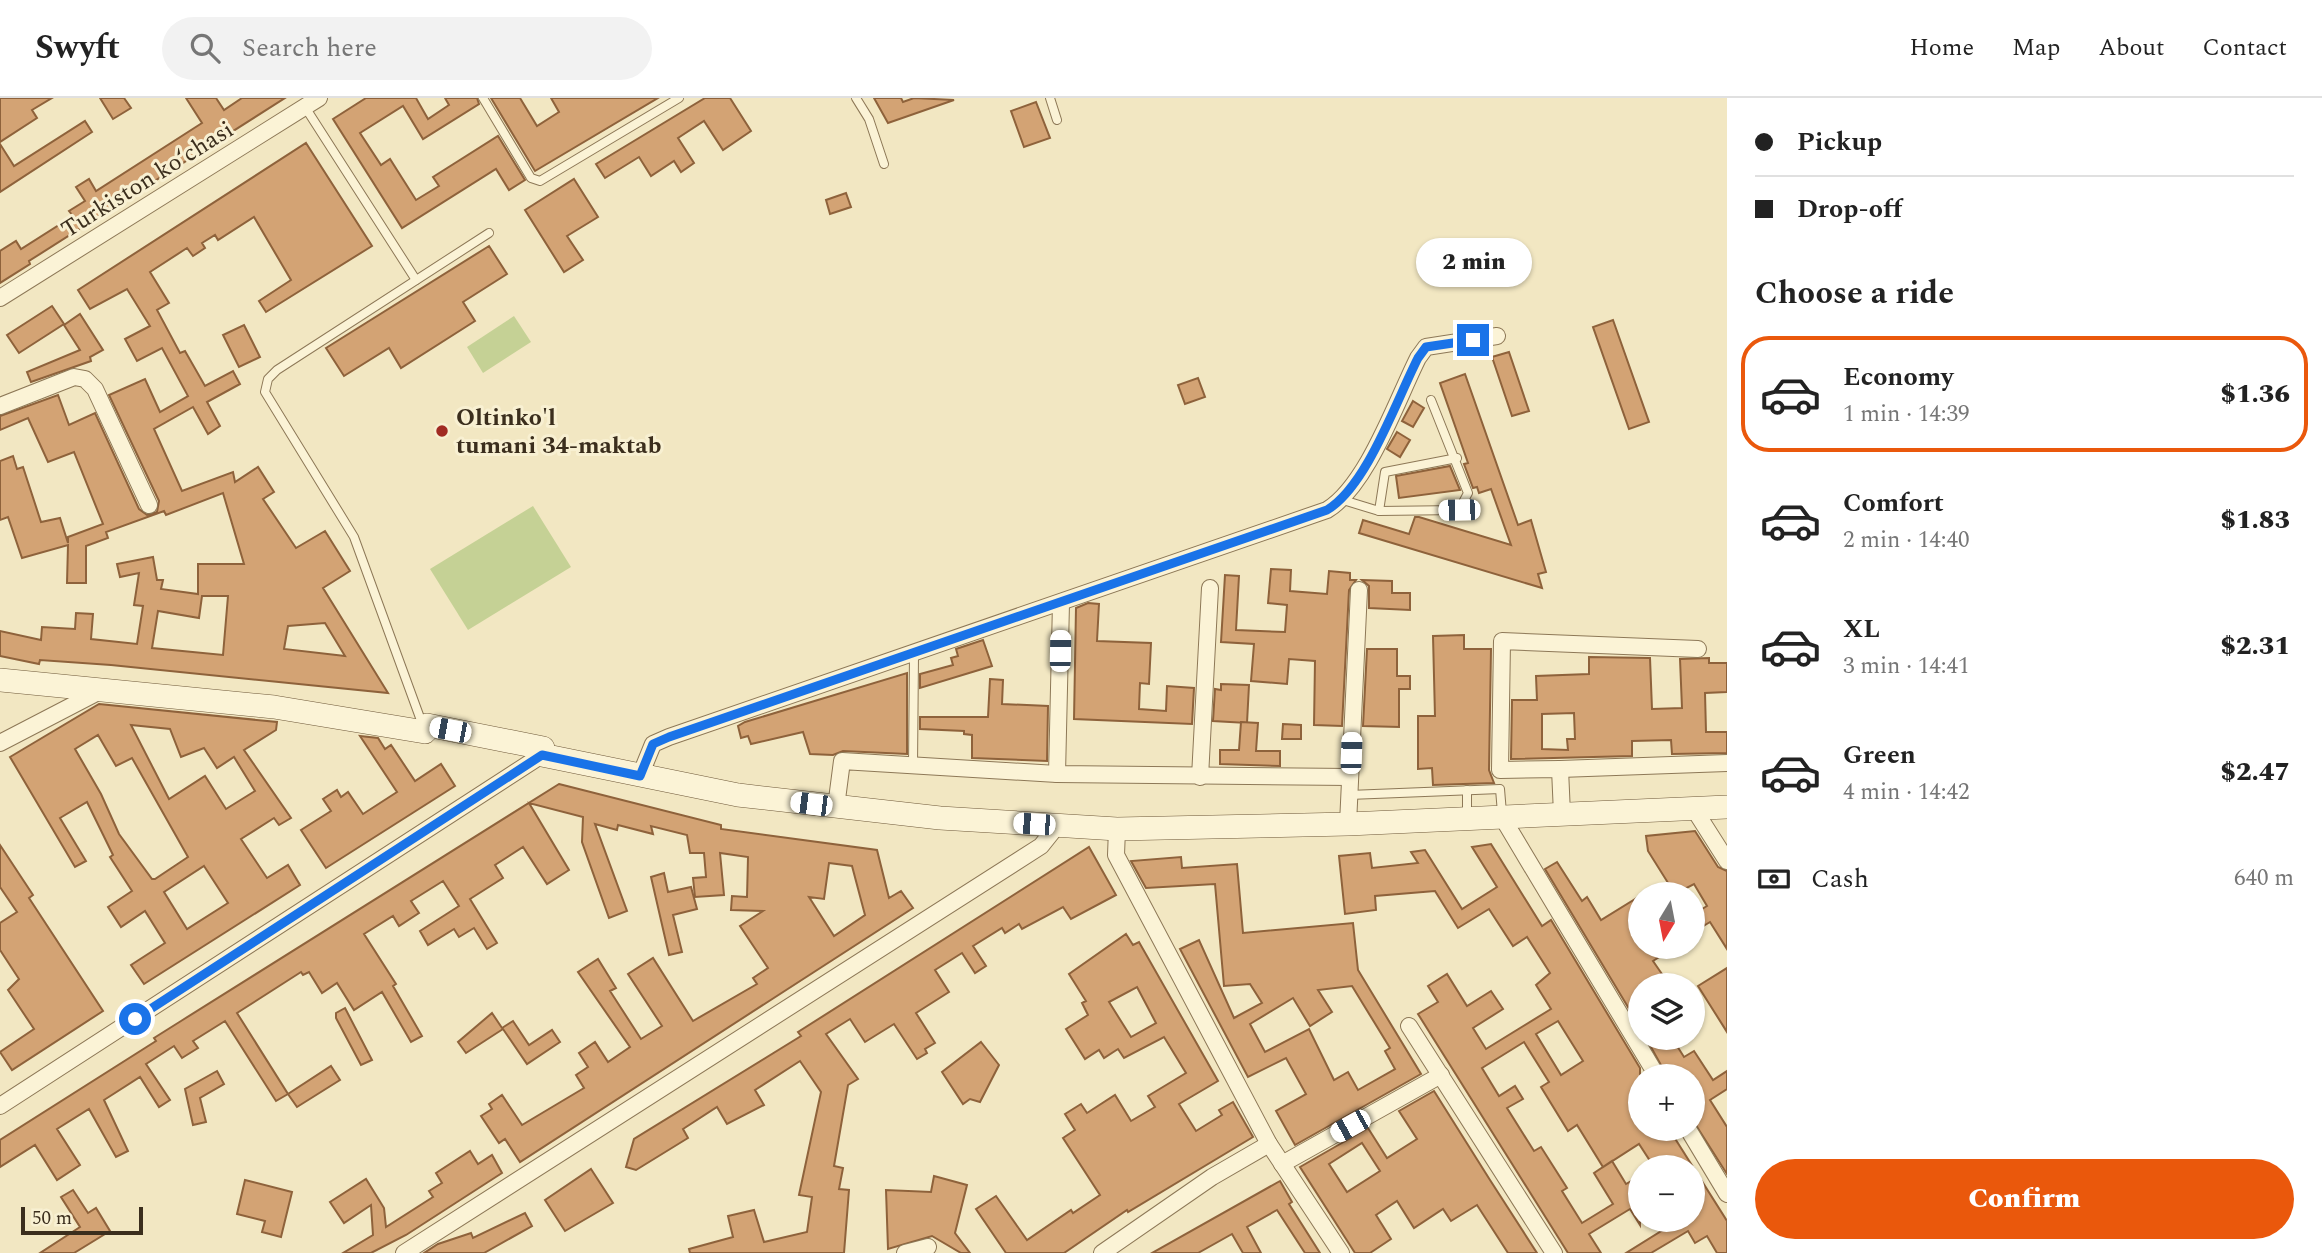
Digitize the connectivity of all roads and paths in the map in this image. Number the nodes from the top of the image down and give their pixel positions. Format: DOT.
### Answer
graph roads {
  1 [pos="483,98"];
  2 [pos="679,98"];
  3 [pos="856,98"];
  4 [pos="1050,98"];
  5 [pos="312,102"];
  6 [pos="1057,120"];
  7 [pos="884,164"];
  8 [pos="489,233"];
  9 [pos="416,281"];
  10 [pos="0,298"];
  11 [pos="1497,336"];
  12 [pos="1432,400"];
  13 [pos="0,406"];
  14 [pos="1457,458"];
  15 [pos="1343,500"];
  16 [pos="149,505"];
  17 [pos="1379,511"];
  18 [pos="1210,588"];
  19 [pos="1359,590"];
  20 [pos="1061,603"];
  21 [pos="1698,649"];
  22 [pos="914,655"];
  23 [pos="0,680"];
  24 [pos="102,690"];
  25 [pos="425,732"];
  26 [pos="0,743"];
  27 [pos="542,755"];
  28 [pos="1727,763"];
  29 [pos="913,766"];
  30 [pos="1500,769"];
  31 [pos="1560,769"];
  32 [pos="1056,774"];
  33 [pos="640,776"];
  34 [pos="1200,777"];
  35 [pos="1350,777"];
  36 [pos="1500,789"];
  37 [pos="1467,790"];
  38 [pos="1349,795"];
  39 [pos="836,807"];
  40 [pos="1727,807"];
  41 [pos="1694,809"];
  42 [pos="1562,814"];
  43 [pos="1502,817"];
  44 [pos="1467,818"];
  45 [pos="1348,824"];
  46 [pos="1057,826"];
  47 [pos="1117,829"];
  48 [pos="1727,861"];
  49 [pos="1409,1026"];
  50 [pos="1650,1064"];
  51 [pos="1441,1075"];
  52 [pos="0,1106"];
  53 [pos="1695,1141"];
  54 [pos="1269,1144"];
  55 [pos="1282,1164"];
  56 [pos="1727,1194"];
  57 [pos="928,1247"];
  58 [pos="404,1253"];
  59 [pos="905,1253"];
  60 [pos="1102,1253"];
  61 [pos="1340,1253"];
  62 [pos="1554,1253"];
  1 -- 2 [label="lane"];
  3 -- 7 [label="lane"];
  4 -- 6 [label="lane"];
  5 -- 9 [label="lane"];
  5 -- 10 [label="street, Turkiston koʻchasi"];
  8 -- 9 [label="lane"];
  9 -- 25 [label="lane"];
  11 -- 15 [label="street"];
  12 -- 14 [label="lane"];
  13 -- 16 [label="street"];
  14 -- 17 [label="lane"];
  14 -- 17 [label="lane"];
  15 -- 17 [label="lane"];
  15 -- 20 [label="street"];
  18 -- 34 [label="street"];
  19 -- 35 [label="street"];
  20 -- 22 [label="street"];
  20 -- 32 [label="street"];
  21 -- 30 [label="street"];
  22 -- 29 [label="lane"];
  22 -- 33 [label="street"];
  23 -- 24 [label="street"];
  24 -- 25 [label="street"];
  24 -- 26 [label="street"];
  25 -- 27 [label="street"];
  27 -- 33 [label="street"];
  27 -- 52 [label="street"];
  28 -- 31 [label="street"];
  29 -- 32 [label="street"];
  29 -- 39 [label="street"];
  30 -- 31 [label="street"];
  30 -- 36 [label="lane"];
  31 -- 42 [label="street"];
  32 -- 34 [label="street"];
  33 -- 39 [label="street"];
  34 -- 35 [label="street"];
  35 -- 38 [label="street"];
  36 -- 37 [label="lane"];
  36 -- 43 [label="lane"];
  37 -- 38 [label="lane"];
  37 -- 44 [label="lane"];
  38 -- 45 [label="street"];
  39 -- 46 [label="street"];
  40 -- 41 [label="street"];
  41 -- 42 [label="street"];
  41 -- 48 [label="street"];
  42 -- 43 [label="street"];
  43 -- 44 [label="street"];
  43 -- 50 [label="street"];
  44 -- 45 [label="street"];
  45 -- 47 [label="street"];
  46 -- 47 [label="street"];
  46 -- 58 [label="street"];
  47 -- 54 [label="street"];
  49 -- 51 [label="street"];
  51 -- 55 [label="street"];
  51 -- 62 [label="street"];
  53 -- 56 [label="street"];
  54 -- 55 [label="street"];
  54 -- 60 [label="street"];
  55 -- 61 [label="street"];
  57 -- 59 [label="street"];
}
